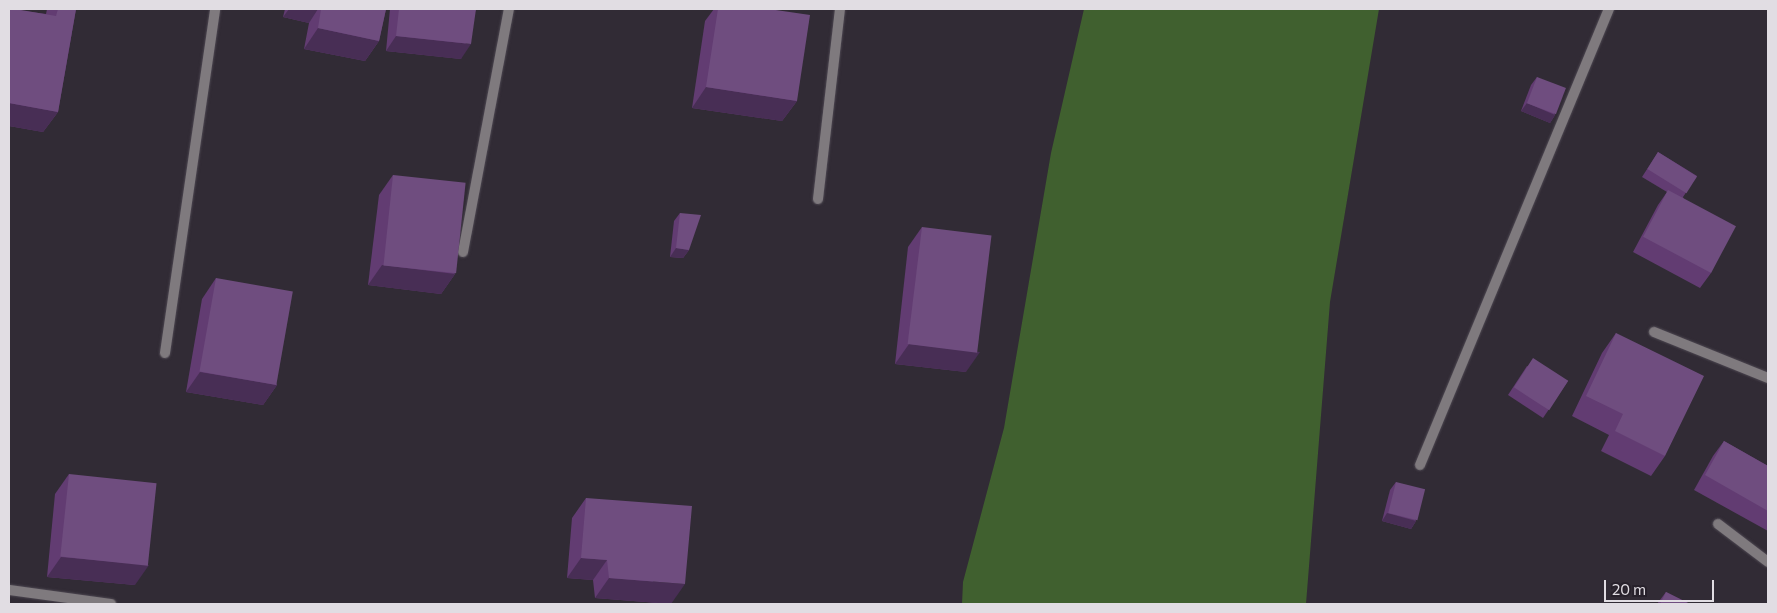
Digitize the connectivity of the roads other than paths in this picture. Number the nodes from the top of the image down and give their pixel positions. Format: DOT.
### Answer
graph roads {
  1 [pos="214,9"];
  2 [pos="510,9"];
  3 [pos="840,9"];
  4 [pos="1608,9"];
  5 [pos="818,199"];
  6 [pos="463,252"];
  7 [pos="1654,332"];
  8 [pos="165,353"];
  9 [pos="1768,378"];
  10 [pos="1420,465"];
  11 [pos="1718,524"];
  12 [pos="1768,562"];
  13 [pos="9,590"];
  14 [pos="111,604"];
  1 -- 8 [label="street"];
  2 -- 6 [label="street"];
  3 -- 5 [label="street"];
  4 -- 10 [label="street"];
  7 -- 9 [label="street"];
  11 -- 12 [label="street"];
  13 -- 14 [label="street"];
}
